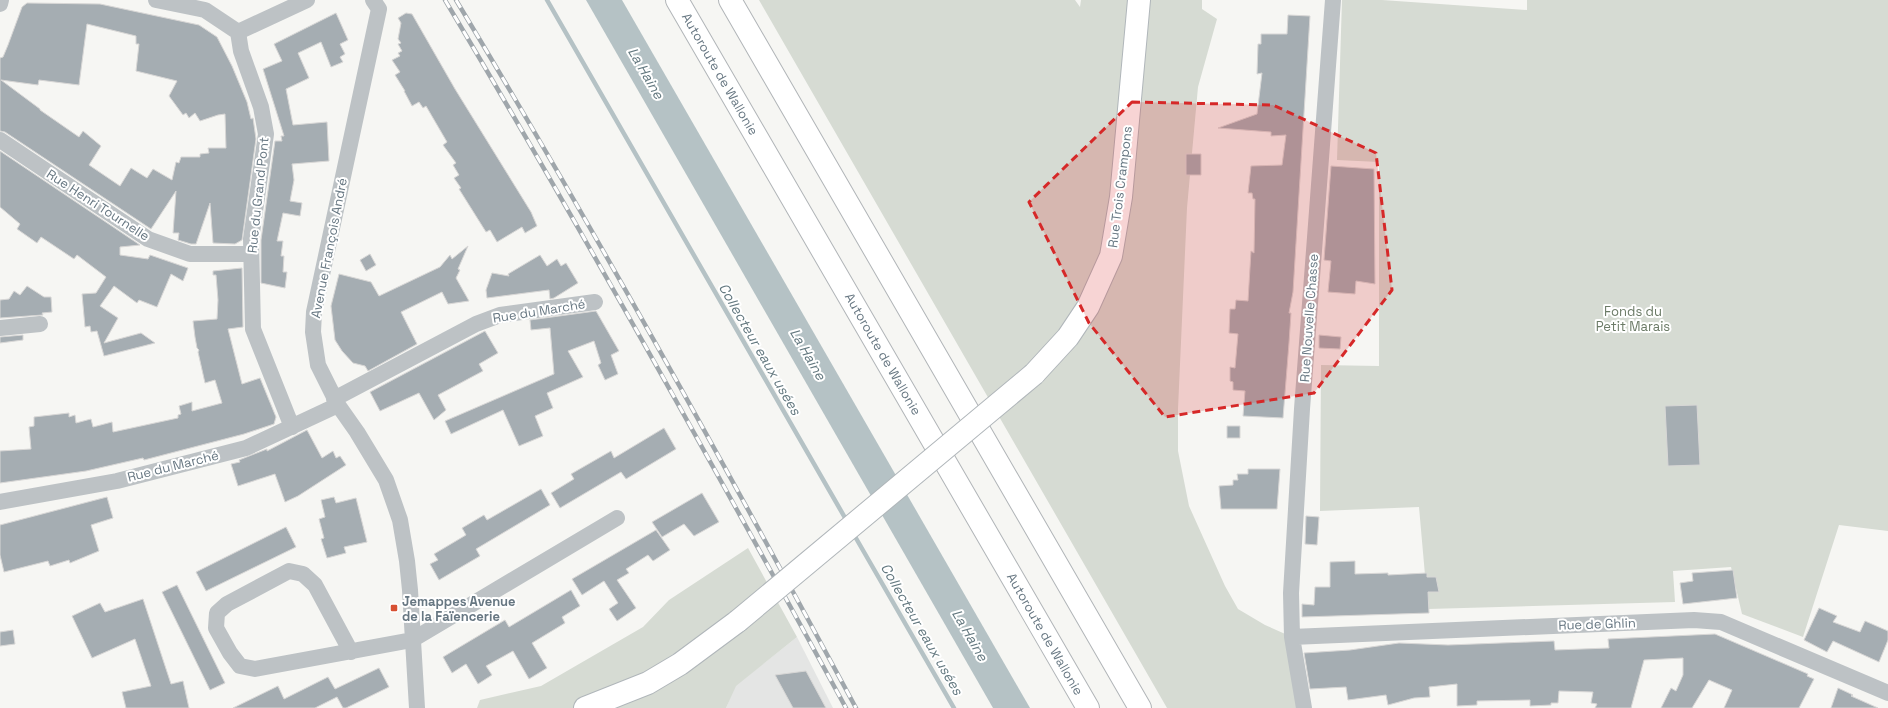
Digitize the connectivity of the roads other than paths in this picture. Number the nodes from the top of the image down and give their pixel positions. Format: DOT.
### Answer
graph roads {
  1 [pos="1,0"];
  2 [pos="307,0"];
  3 [pos="677,0"];
  4 [pos="730,0"];
  5 [pos="1139,0"];
  6 [pos="1332,0"];
  7 [pos="164,1"];
  8 [pos="0,4"];
  9 [pos="376,5"];
  10 [pos="238,32"];
  11 [pos="0,140"];
  12 [pos="251,254"];
  13 [pos="595,302"];
  14 [pos="40,324"];
  15 [pos="0,328"];
  16 [pos="336,402"];
  17 [pos="292,427"];
  18 [pos="0,502"];
  19 [pos="617,518"];
  20 [pos="1292,637"];
  21 [pos="412,640"];
  22 [pos="351,652"];
  23 [pos="1888,693"];
  24 [pos="417,708"];
  25 [pos="585,708"];
  26 [pos="1088,708"];
  27 [pos="1140,708"];
  28 [pos="1304,708"];
  1 -- 8 [label="street"];
  2 -- 10 [label="street"];
  3 -- 26 [label="main road, Autoroute de Wallonie"];
  4 -- 27 [label="main road"];
  5 -- 25 [label="main road, Rue Trois Crampons, bridge"];
  6 -- 20 [label="street, Rue Nouvelle Chasse"];
  7 -- 10 [label="street"];
  9 -- 16 [label="street, Avenue François André"];
  10 -- 12 [label="street, Rue du Grand Pont"];
  11 -- 12 [label="street, Rue Henri Tournelle"];
  12 -- 17 [label="street, Rue du Grand Pont"];
  13 -- 16 [label="street, Rue du Marché"];
  14 -- 15 [label="street"];
  16 -- 17 [label="street, Rue du Marché"];
  16 -- 21 [label="street, Avenue François André"];
  17 -- 18 [label="street, Rue du Marché"];
  19 -- 21 [label="street"];
  20 -- 23 [label="street, Rue de Ghlin"];
  20 -- 28 [label="street, Rue Nouvelle Chasse"];
  21 -- 22 [label="street"];
  21 -- 24 [label="street, Avenue François André"];
  22 -- 22 [label="street"];
}
